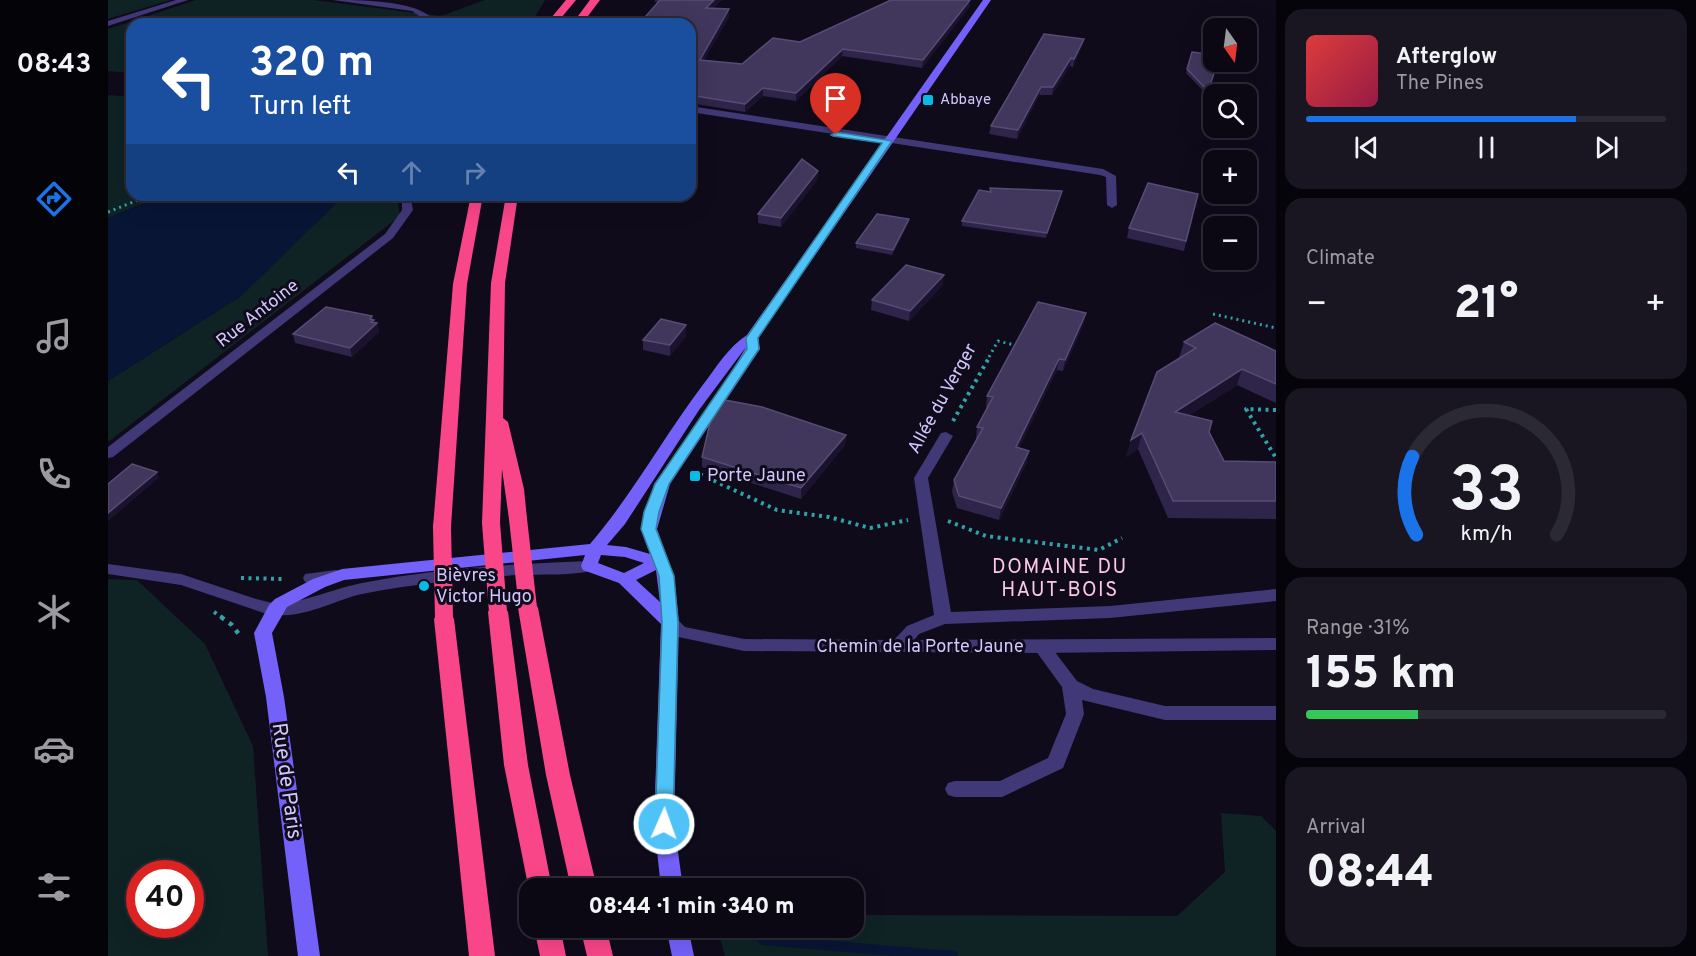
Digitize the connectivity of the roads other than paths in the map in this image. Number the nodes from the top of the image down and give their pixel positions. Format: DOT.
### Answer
graph roads {
  1 [pos="184,0"];
  2 [pos="337,0"];
  3 [pos="571,0"];
  4 [pos="595,0"];
  5 [pos="987,0"];
  6 [pos="126,18"];
  7 [pos="127,18"];
  8 [pos="427,18"];
  9 [pos="557,18"];
  10 [pos="582,18"];
  11 [pos="108,24"];
  12 [pos="696,111"];
  13 [pos="889,140"];
  14 [pos="407,201"];
  15 [pos="476,201"];
  16 [pos="511,201"];
  17 [pos="1113,205"];
  18 [pos="752,338"];
  19 [pos="720,375"];
  20 [pos="735,378"];
  21 [pos="494,393"];
  22 [pos="678,434"];
  23 [pos="946,436"];
  24 [pos="693,438"];
  25 [pos="108,454"];
  26 [pos="595,549"];
  27 [pos="659,562"];
  28 [pos="589,566"];
  29 [pos="108,569"];
  30 [pos="342,575"];
  31 [pos="311,578"];
  32 [pos="625,579"];
  33 [pos="1276,595"];
  34 [pos="275,609"];
  35 [pos="943,618"];
  36 [pos="670,622"];
  37 [pos="1276,644"];
  38 [pos="898,647"];
  39 [pos="1042,647"];
  40 [pos="1071,686"];
  41 [pos="1276,713"];
  42 [pos="955,789"];
  43 [pos="537,878"];
  44 [pos="582,878"];
  45 [pos="671,878"];
  46 [pos="549,938"];
  47 [pos="596,938"];
  48 [pos="679,938"];
  49 [pos="309,956"];
  50 [pos="482,956"];
  51 [pos="553,956"];
  52 [pos="600,956"];
  53 [pos="683,956"];
  1 -- 7 [label="street"];
  2 -- 8 [label="street"];
  3 -- 9 [label="highway"];
  4 -- 10 [label="highway"];
  5 -- 13 [label="street"];
  6 -- 11 [label="street"];
  12 -- 13 [label="street"];
  13 -- 17 [label="street"];
  13 -- 18 [label="street"];
  14 -- 25 [label="street, Rue Antoine"];
  15 -- 50 [label="highway, bridge"];
  16 -- 21 [label="highway"];
  18 -- 19 [label="street"];
  18 -- 20 [label="street"];
  19 -- 20 [label="street"];
  19 -- 22 [label="street"];
  20 -- 24 [label="street"];
  21 -- 43 [label="highway, bridge"];
  21 -- 44 [label="highway, bridge"];
  22 -- 24 [label="street"];
  22 -- 26 [label="street"];
  23 -- 35 [label="street, Allée du Verger"];
  24 -- 27 [label="street"];
  26 -- 27 [label="street"];
  26 -- 28 [label="street"];
  26 -- 30 [label="street"];
  27 -- 32 [label="street"];
  27 -- 36 [label="street"];
  28 -- 32 [label="street, Chemin de la Porte Jaune"];
  28 -- 34 [label="street"];
  29 -- 34 [label="street"];
  30 -- 31 [label="street"];
  30 -- 34 [label="street"];
  32 -- 36 [label="street, Chemin de la Porte Jaune"];
  33 -- 35 [label="street"];
  34 -- 49 [label="street, Rue de Paris"];
  35 -- 38 [label="street"];
  36 -- 38 [label="street, Chemin de la Porte Jaune"];
  36 -- 45 [label="street"];
  37 -- 39 [label="street, Chemin de la Porte Jaune"];
  38 -- 39 [label="street, Chemin de la Porte Jaune"];
  39 -- 40 [label="street"];
  40 -- 41 [label="street"];
  40 -- 42 [label="street"];
  46 -- 51 [label="highway"];
  47 -- 52 [label="highway"];
  48 -- 53 [label="street"];
}
